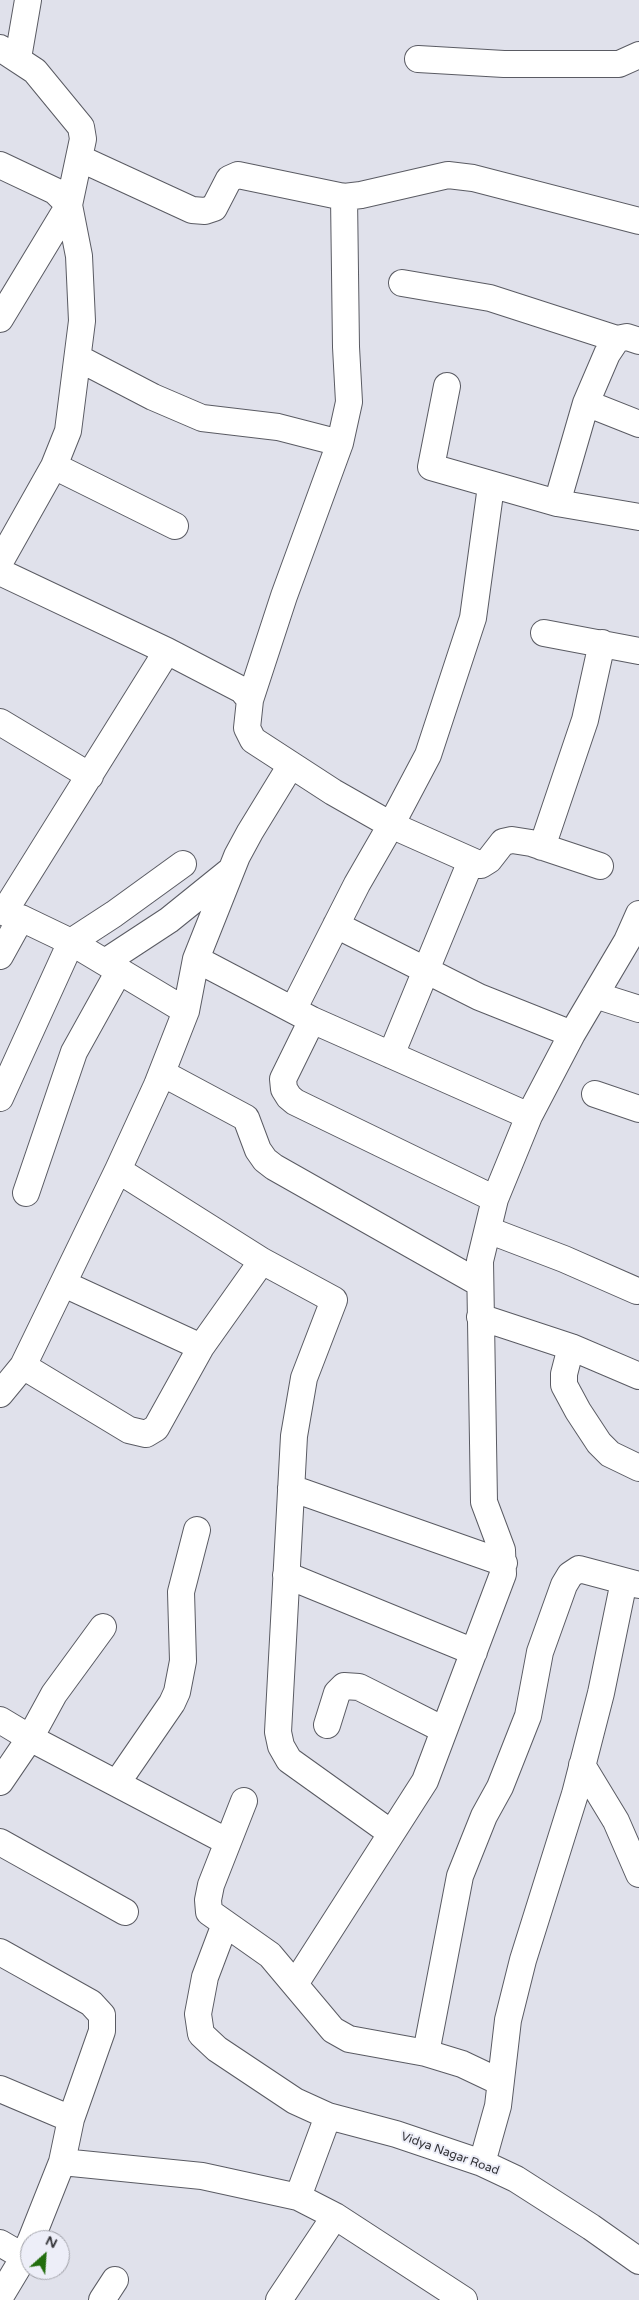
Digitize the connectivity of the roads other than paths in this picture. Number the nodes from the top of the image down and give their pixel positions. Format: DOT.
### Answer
graph roads {
  1 [pos="28,0"];
  2 [pos="9,53"];
  3 [pos="418,58"];
  4 [pos="638,63"];
  5 [pos="79,158"];
  6 [pos="0,165"];
  7 [pos="344,196"];
  8 [pos="69,205"];
  9 [pos="636,214"];
  10 [pos="402,283"];
  11 [pos="0,319"];
  12 [pos="628,340"];
  13 [pos="78,358"];
  14 [pos="447,386"];
  15 [pos="586,403"];
  16 [pos="639,424"];
  17 [pos="340,443"];
  18 [pos="54,466"];
  19 [pos="491,486"];
  20 [pos="557,503"];
  21 [pos="639,517"];
  22 [pos="176,526"];
  23 [pos="0,562"];
  24 [pos="0,572"];
  25 [pos="544,633"];
  26 [pos="602,643"];
  27 [pos="167,651"];
  28 [pos="639,652"];
  29 [pos="250,700"];
  30 [pos="0,722"];
  31 [pos="291,765"];
  32 [pos="90,776"];
  33 [pos="392,825"];
  34 [pos="542,847"];
  35 [pos="471,862"];
  36 [pos="183,864"];
  37 [pos="600,866"];
  38 [pos="232,870"];
  39 [pos="8,914"];
  40 [pos="639,914"];
  41 [pos="336,925"];
  42 [pos="71,942"];
  43 [pos="631,950"];
  44 [pos="0,956"];
  45 [pos="196,959"];
  46 [pos="112,967"];
  47 [pos="424,971"];
  48 [pos="595,995"];
  49 [pos="639,1009"];
  50 [pos="186,1012"];
  51 [pos="303,1015"];
  52 [pos="572,1034"];
  53 [pos="391,1055"];
  54 [pos="162,1073"];
  55 [pos="595,1094"];
  56 [pos="0,1098"];
  57 [pos="639,1109"];
  58 [pos="529,1116"];
  59 [pos="118,1170"];
  60 [pos="26,1193"];
  61 [pos="495,1199"];
  62 [pos="488,1230"];
  63 [pos="262,1261"];
  64 [pos="479,1283"];
  65 [pos="64,1284"];
  66 [pos="637,1291"];
  67 [pos="480,1317"];
  68 [pos="201,1347"];
  69 [pos="571,1347"];
  70 [pos="23,1366"];
  71 [pos="639,1376"];
  72 [pos="0,1394"];
  73 [pos="639,1468"];
  74 [pos="291,1488"];
  75 [pos="197,1530"];
  76 [pos="504,1563"];
  77 [pos="286,1575"];
  78 [pos="632,1583"];
  79 [pos="103,1627"];
  80 [pos="474,1652"];
  81 [pos="0,1720"];
  82 [pos="327,1724"];
  83 [pos="444,1730"];
  84 [pos="30,1738"];
  85 [pos="582,1765"];
  86 [pos="0,1782"];
  87 [pos="117,1784"];
  88 [pos="244,1802"];
  89 [pos="391,1833"];
  90 [pos="0,1842"];
  91 [pos="228,1842"];
  92 [pos="639,1874"];
  93 [pos="125,1912"];
  94 [pos="225,1924"];
  95 [pos="0,1952"];
  96 [pos="295,1984"];
  97 [pos="426,2053"];
  98 [pos="500,2082"];
  99 [pos="0,2089"];
  100 [pos="328,2116"];
  101 [pos="71,2119"];
  102 [pos="62,2162"];
  103 [pos="482,2163"];
  104 [pos="305,2179"];
  105 [pos="335,2216"];
  106 [pos="34,2230"];
  107 [pos="0,2243"];
  108 [pos="20,2245"];
  109 [pos="20,2260"];
  110 [pos="639,2261"];
  111 [pos="0,2296"];
  112 [pos="279,2300"];
  113 [pos="464,2300"];
  1 -- 2 [label="street"];
  2 -- 5 [label="street"];
  3 -- 4 [label="street"];
  5 -- 7 [label="street"];
  5 -- 8 [label="street"];
  6 -- 8 [label="street"];
  7 -- 9 [label="street"];
  7 -- 17 [label="street"];
  8 -- 11 [label="street"];
  8 -- 13 [label="street"];
  10 -- 12 [label="street"];
  12 -- 15 [label="street"];
  13 -- 17 [label="street"];
  13 -- 18 [label="street"];
  14 -- 19 [label="street"];
  15 -- 16 [label="street"];
  15 -- 20 [label="street"];
  17 -- 29 [label="street"];
  18 -- 22 [label="street"];
  18 -- 23 [label="street"];
  19 -- 20 [label="street"];
  19 -- 33 [label="street"];
  20 -- 21 [label="street"];
  24 -- 27 [label="street"];
  25 -- 26 [label="street"];
  26 -- 28 [label="street"];
  26 -- 34 [label="street"];
  27 -- 29 [label="street"];
  27 -- 32 [label="street"];
  29 -- 31 [label="street"];
  30 -- 32 [label="street"];
  31 -- 33 [label="street"];
  31 -- 38 [label="street"];
  32 -- 39 [label="street"];
  33 -- 35 [label="street"];
  33 -- 41 [label="street"];
  34 -- 35 [label="street"];
  34 -- 37 [label="street"];
  35 -- 47 [label="street"];
  36 -- 42 [label="street"];
  38 -- 45 [label="street"];
  38 -- 46 [label="street"];
  39 -- 42 [label="street"];
  39 -- 44 [label="street"];
  40 -- 43 [label="street"];
  41 -- 47 [label="street"];
  41 -- 51 [label="street"];
  42 -- 46 [label="street"];
  42 -- 56 [label="street"];
  43 -- 48 [label="street"];
  45 -- 50 [label="street"];
  45 -- 51 [label="street"];
  46 -- 50 [label="street"];
  46 -- 60 [label="street"];
  47 -- 52 [label="street"];
  47 -- 53 [label="street"];
  48 -- 49 [label="street"];
  48 -- 52 [label="street"];
  50 -- 54 [label="street"];
  51 -- 53 [label="street"];
  51 -- 61 [label="street"];
  52 -- 58 [label="street"];
  53 -- 58 [label="street"];
  54 -- 59 [label="street"];
  54 -- 64 [label="street"];
  55 -- 57 [label="street"];
  58 -- 61 [label="street"];
  59 -- 63 [label="street"];
  59 -- 65 [label="street"];
  61 -- 62 [label="street"];
  62 -- 64 [label="street"];
  62 -- 66 [label="street"];
  63 -- 68 [label="street"];
  63 -- 74 [label="street"];
  64 -- 67 [label="street"];
  65 -- 68 [label="street"];
  65 -- 70 [label="street"];
  67 -- 69 [label="street"];
  67 -- 76 [label="street"];
  68 -- 70 [label="street"];
  69 -- 71 [label="street"];
  69 -- 73 [label="street"];
  70 -- 72 [label="street"];
  74 -- 76 [label="street"];
  74 -- 77 [label="street"];
  75 -- 87 [label="street"];
  76 -- 80 [label="street"];
  77 -- 80 [label="street"];
  77 -- 89 [label="street"];
  78 -- 85 [label="street"];
  78 -- 97 [label="street"];
  79 -- 84 [label="street"];
  80 -- 83 [label="street"];
  81 -- 84 [label="street"];
  82 -- 83 [label="street"];
  83 -- 89 [label="street"];
  84 -- 86 [label="street"];
  84 -- 87 [label="street"];
  85 -- 92 [label="street"];
  85 -- 98 [label="street"];
  87 -- 91 [label="street"];
  88 -- 91 [label="street"];
  89 -- 96 [label="street"];
  90 -- 93 [label="street"];
  91 -- 94 [label="street"];
  94 -- 96 [label="street"];
  94 -- 100 [label="street, Vidya Nagar Road"];
  95 -- 101 [label="street"];
  96 -- 97 [label="street"];
  97 -- 98 [label="street"];
  98 -- 103 [label="street"];
  99 -- 101 [label="street"];
  100 -- 103 [label="street, Vidya Nagar Road"];
  100 -- 104 [label="street"];
  101 -- 102 [label="street"];
  102 -- 104 [label="street"];
  102 -- 106 [label="street"];
  103 -- 110 [label="street, Vidya Nagar Road"];
  104 -- 105 [label="street"];
  105 -- 112 [label="street"];
  105 -- 113 [label="street"];
  107 -- 108 [label="street"];
  109 -- 111 [label="street"];
}
